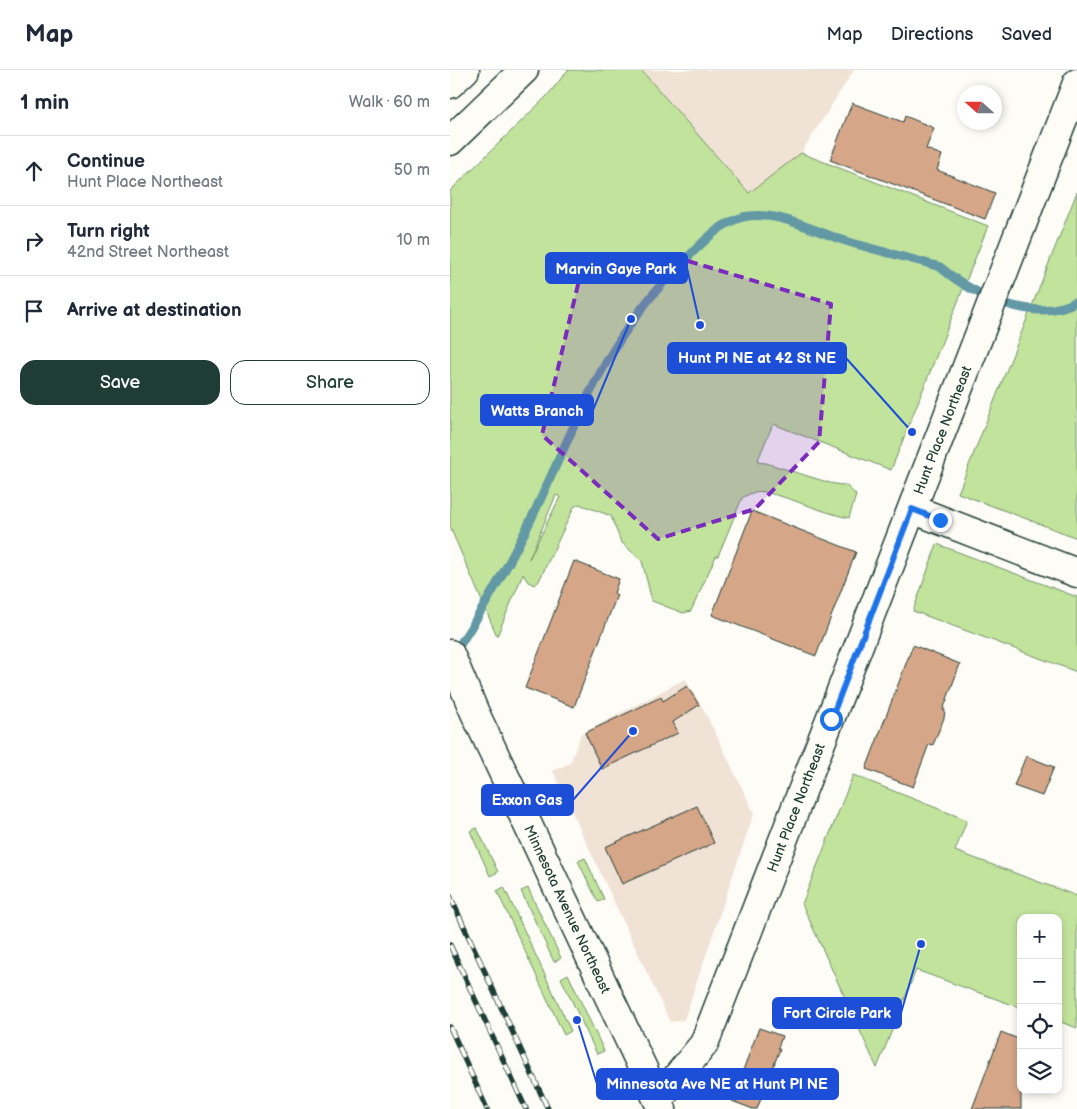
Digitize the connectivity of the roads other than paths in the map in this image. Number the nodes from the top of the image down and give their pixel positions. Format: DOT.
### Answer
graph roads {
  1 [pos="466,70"];
  2 [pos="524,70"];
  3 [pos="1077,83"];
  4 [pos="450,84"];
  5 [pos="450,142"];
  6 [pos="912,509"];
  7 [pos="1077,572"];
  8 [pos="450,654"];
  9 [pos="660,1105"];
  1 -- 4 [label="street"];
  2 -- 5 [label="street"];
  3 -- 6 [label="street, Hunt Place Northeast"];
  6 -- 7 [label="street"];
  6 -- 9 [label="street, Hunt Place Northeast"];
  8 -- 9 [label="street, Minnesota Avenue Northeast"];
}
